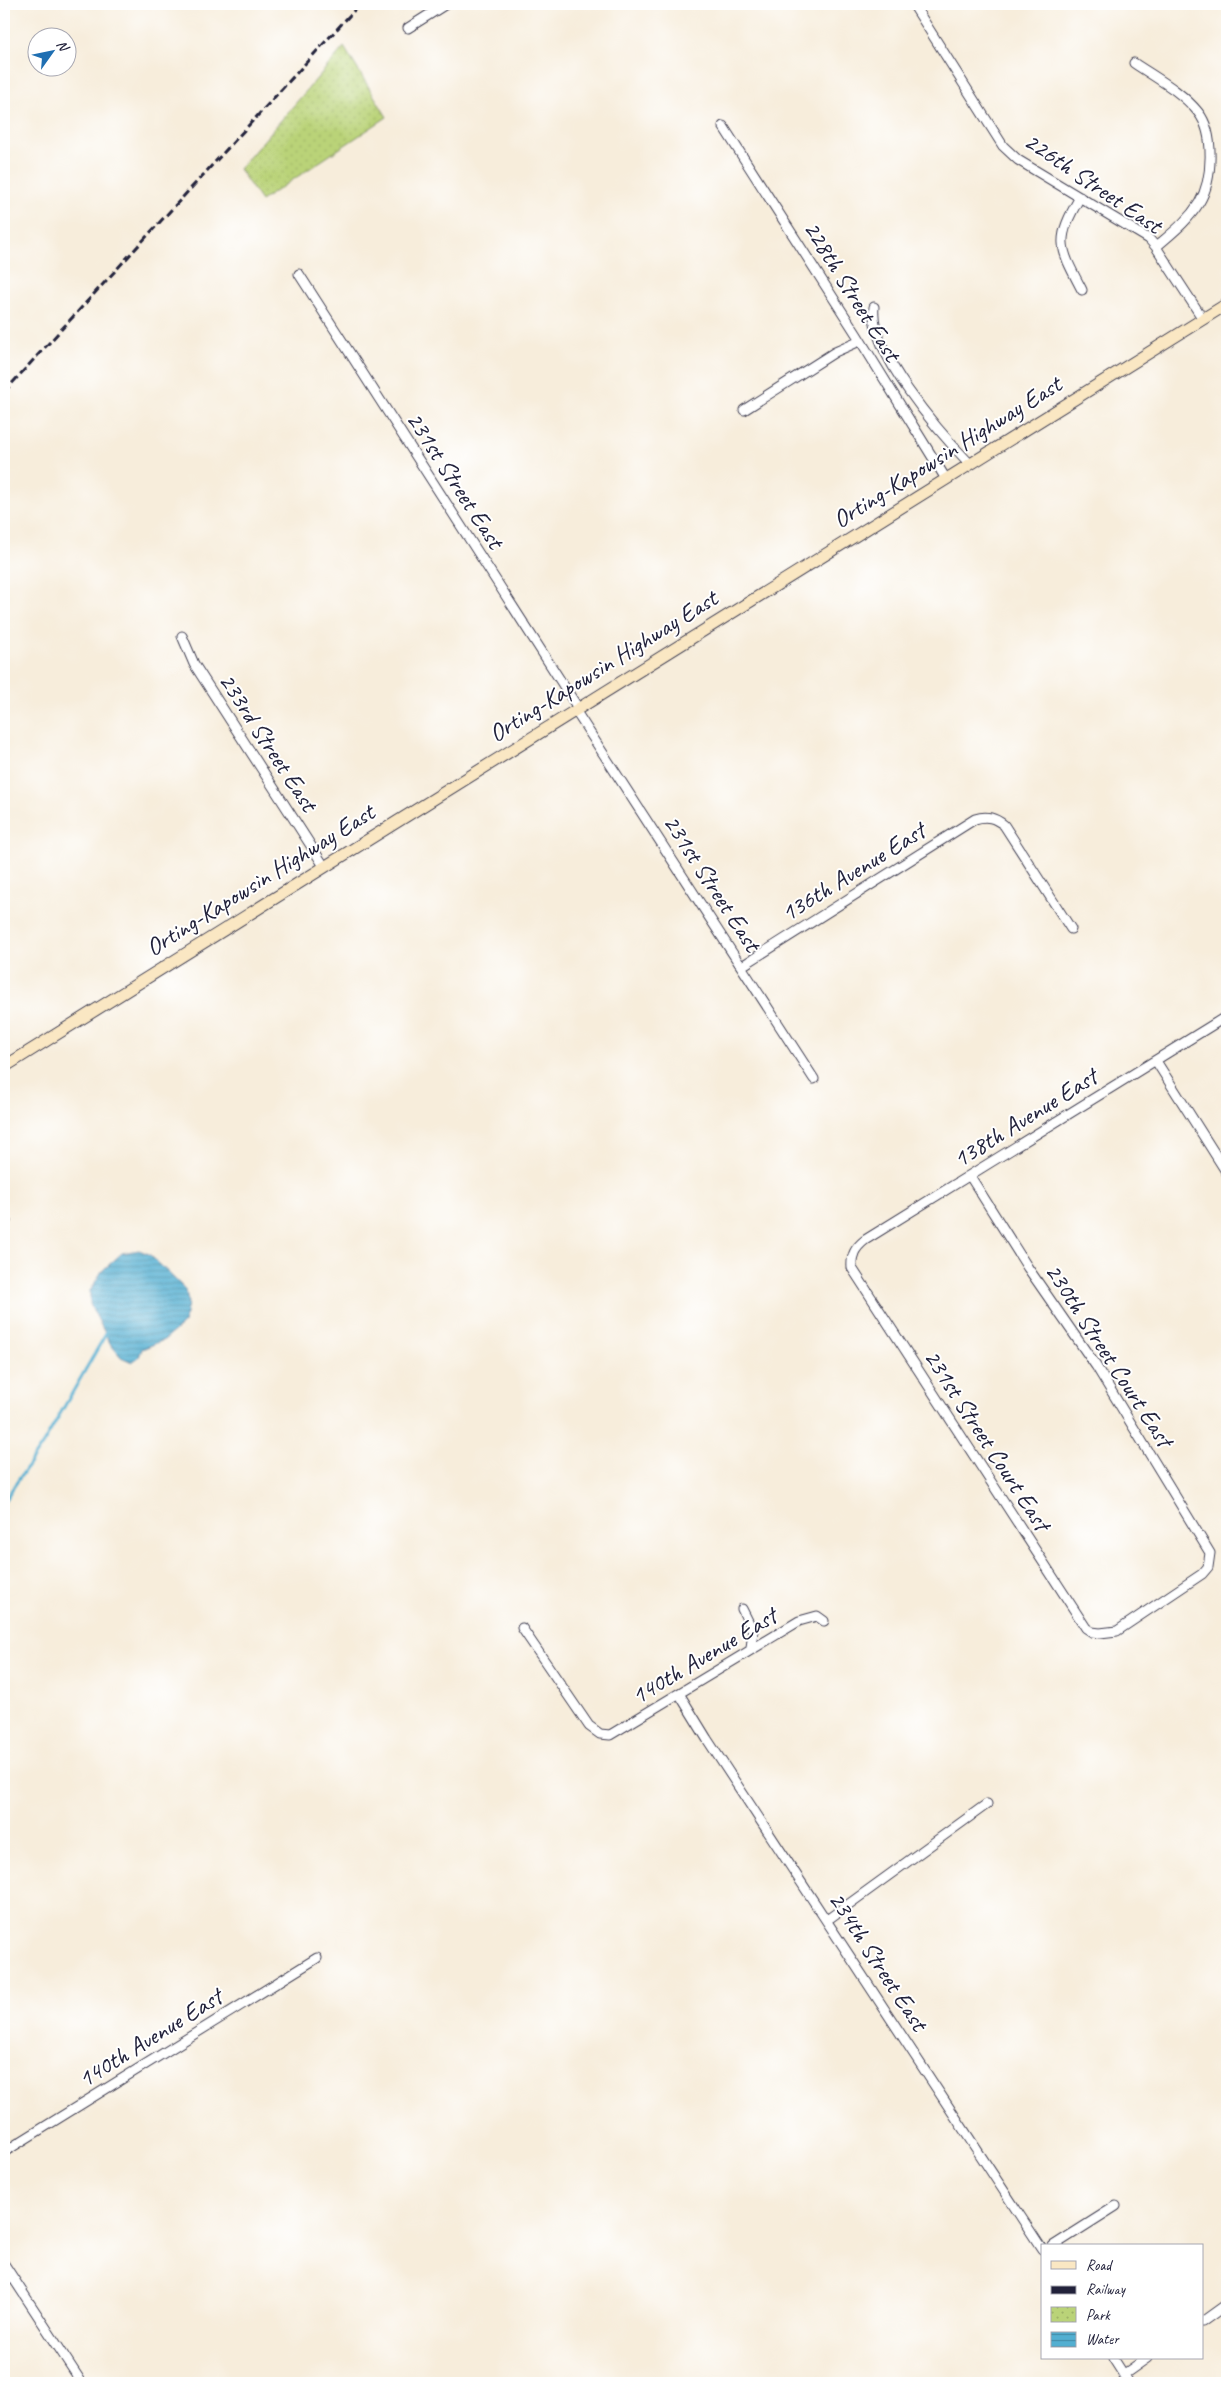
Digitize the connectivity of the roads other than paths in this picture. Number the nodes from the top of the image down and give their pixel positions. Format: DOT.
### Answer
graph roads {
  1 [pos="446,4"];
  2 [pos="912,4"];
  3 [pos="408,28"];
  4 [pos="1134,63"];
  5 [pos="723,126"];
  6 [pos="1080,197"];
  7 [pos="1156,247"];
  8 [pos="300,274"];
  9 [pos="1082,290"];
  10 [pos="1227,304"];
  11 [pos="874,307"];
  12 [pos="1203,319"];
  13 [pos="860,341"];
  14 [pos="744,410"];
  15 [pos="970,464"];
  16 [pos="946,479"];
  17 [pos="182,636"];
  18 [pos="576,709"];
  19 [pos="324,866"];
  20 [pos="1071,929"];
  21 [pos="742,966"];
  22 [pos="1227,1016"];
  23 [pos="1156,1061"];
  24 [pos="4,1067"];
  25 [pos="814,1079"];
  26 [pos="1227,1173"];
  27 [pos="970,1176"];
  28 [pos="4,1212"];
  29 [pos="4,1234"];
  30 [pos="851,1260"];
  31 [pos="742,1609"];
  32 [pos="824,1621"];
  33 [pos="522,1628"];
  34 [pos="1100,1634"];
  35 [pos="751,1648"];
  36 [pos="680,1695"];
  37 [pos="987,1804"];
  38 [pos="828,1920"];
  39 [pos="317,1958"];
  40 [pos="4,2152"];
  41 [pos="1116,2206"];
  42 [pos="1056,2244"];
  43 [pos="1041,2247"];
  44 [pos="4,2264"];
  45 [pos="1227,2304"];
  46 [pos="1204,2321"];
  47 [pos="1114,2360"];
  48 [pos="1144,2360"];
  49 [pos="1123,2374"];
  50 [pos="82,2383"];
  51 [pos="1129,2383"];
  1 -- 3 [label="street"];
  2 -- 6 [label="street, 226th Street East"];
  4 -- 7 [label="street"];
  5 -- 13 [label="street, 228th Street East"];
  6 -- 7 [label="street, 226th Street East"];
  6 -- 9 [label="street"];
  7 -- 12 [label="street, 226th Street East"];
  8 -- 18 [label="street, 231st Street East"];
  10 -- 12 [label="main road, Orting-Kapowsin Highway East"];
  11 -- 15 [label="street"];
  12 -- 15 [label="main road, Orting-Kapowsin Highway East"];
  13 -- 14 [label="street"];
  13 -- 16 [label="street, 228th Street East"];
  15 -- 16 [label="main road, Orting-Kapowsin Highway East"];
  16 -- 18 [label="main road, Orting-Kapowsin Highway East"];
  17 -- 19 [label="street, 233rd Street East"];
  18 -- 19 [label="main road, Orting-Kapowsin Highway East"];
  18 -- 21 [label="street, 231st Street East"];
  19 -- 24 [label="main road, Orting-Kapowsin Highway East"];
  20 -- 21 [label="street, 136th Avenue East"];
  21 -- 25 [label="street, 231st Street East"];
  22 -- 23 [label="street, 138th Avenue East"];
  23 -- 26 [label="street"];
  23 -- 27 [label="street, 138th Avenue East"];
  27 -- 30 [label="street, 138th Avenue East"];
  27 -- 34 [label="street, 230th Street Court East"];
  28 -- 29 [label="street"];
  30 -- 34 [label="street, 231st Street Court East"];
  31 -- 35 [label="street"];
  32 -- 35 [label="street, 140th Avenue East"];
  33 -- 36 [label="street, 140th Avenue East"];
  35 -- 36 [label="street, 140th Avenue East"];
  36 -- 38 [label="street, 234th Street East"];
  37 -- 38 [label="street"];
  38 -- 43 [label="street, 234th Street East"];
  39 -- 40 [label="street, 140th Avenue East"];
  41 -- 42 [label="street"];
  44 -- 50 [label="street"];
  45 -- 46 [label="street"];
  47 -- 49 [label="street"];
  48 -- 49 [label="street"];
  49 -- 51 [label="street"];
}
